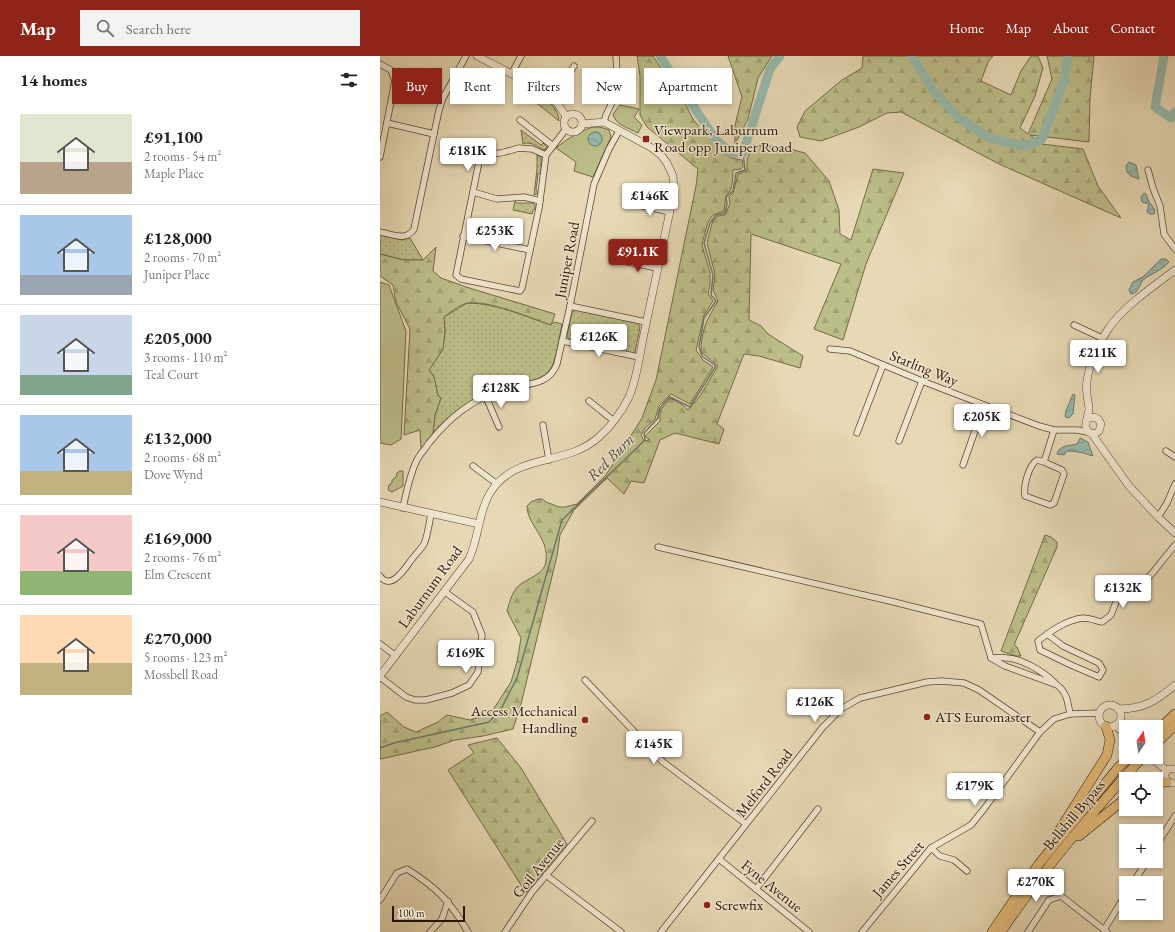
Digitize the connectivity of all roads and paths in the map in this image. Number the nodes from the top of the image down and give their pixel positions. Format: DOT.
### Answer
graph roads {
  1 [pos="466,56"];
  2 [pos="477,56"];
  3 [pos="520,56"];
  4 [pos="616,56"];
  5 [pos="380,64"];
  6 [pos="512,73"];
  7 [pos="557,104"];
  8 [pos="566,116"];
  9 [pos="520,120"];
  10 [pos="604,122"];
  11 [pos="387,123"];
  12 [pos="582,124"];
  13 [pos="566,128"];
  14 [pos="620,131"];
  15 [pos="434,134"];
  16 [pos="381,144"];
  17 [pos="553,146"];
  18 [pos="458,150"];
  19 [pos="546,155"];
  20 [pos="380,157"];
  21 [pos="480,157"];
  22 [pos="1148,170"];
  23 [pos="473,192"];
  24 [pos="540,201"];
  25 [pos="634,204"];
  26 [pos="670,212"];
  27 [pos="380,232"];
  28 [pos="463,236"];
  29 [pos="1175,249"];
  30 [pos="530,250"];
  31 [pos="623,261"];
  32 [pos="657,268"];
  33 [pos="1175,270"];
  34 [pos="570,306"];
  35 [pos="646,322"];
  36 [pos="1074,326"];
  37 [pos="1102,338"];
  38 [pos="562,341"];
  39 [pos="830,349"];
  40 [pos="639,357"];
  41 [pos="883,365"];
  42 [pos="922,381"];
  43 [pos="486,397"];
  44 [pos="589,401"];
  45 [pos="984,405"];
  46 [pos="1089,420"];
  47 [pos="614,421"];
  48 [pos="544,425"];
  49 [pos="499,427"];
  50 [pos="1054,430"];
  51 [pos="1077,430"];
  52 [pos="1093,432"];
  53 [pos="858,433"];
  54 [pos="899,441"];
  55 [pos="1166,451"];
  56 [pos="1175,457"];
  57 [pos="549,460"];
  58 [pos="1044,462"];
  59 [pos="963,465"];
  60 [pos="473,466"];
  61 [pos="497,484"];
  62 [pos="1175,484"];
  63 [pos="380,502"];
  64 [pos="404,508"];
  65 [pos="432,514"];
  66 [pos="1158,517"];
  67 [pos="480,524"];
  68 [pos="1175,533"];
  69 [pos="1175,545"];
  70 [pos="658,547"];
  71 [pos="380,576"];
  72 [pos="445,592"];
  73 [pos="1047,634"];
  74 [pos="380,644"];
  75 [pos="396,656"];
  76 [pos="990,658"];
  77 [pos="380,677"];
  78 [pos="585,680"];
  79 [pos="1057,685"];
  80 [pos="1175,685"];
  81 [pos="1118,710"];
  82 [pos="1099,713"];
  83 [pos="1175,713"];
  84 [pos="1070,714"];
  85 [pos="1171,723"];
  86 [pos="1111,726"];
  87 [pos="1119,730"];
  88 [pos="1040,732"];
  89 [pos="1163,734"];
  90 [pos="1121,764"];
  91 [pos="1136,764"];
  92 [pos="1158,764"];
  93 [pos="1175,769"];
  94 [pos="1166,770"];
  95 [pos="1171,782"];
  96 [pos="1119,803"];
  97 [pos="818,809"];
  98 [pos="1175,816"];
  99 [pos="592,821"];
  100 [pos="746,824"];
  101 [pos="1163,835"];
  102 [pos="931,848"];
  103 [pos="1057,856"];
  104 [pos="719,859"];
  105 [pos="1038,865"];
  106 [pos="967,871"];
  107 [pos="546,875"];
  108 [pos="756,889"];
  109 [pos="380,900"];
  110 [pos="448,901"];
  111 [pos="1119,906"];
  112 [pos="1105,931"];
  113 [pos="430,932"];
  114 [pos="468,932"];
  115 [pos="505,932"];
  116 [pos="621,932"];
  117 [pos="661,932"];
  118 [pos="809,932"];
  119 [pos="862,932"];
  120 [pos="992,932"];
  121 [pos="1001,932"];
  122 [pos="1028,932"];
  1 -- 15 [label="street"];
  2 -- 6 [label="street"];
  3 -- 6 [label="street"];
  4 -- 10 [label="street"];
  5 -- 11 [label="street"];
  7 -- 8 [label="street"];
  8 -- 12 [label="street"];
  8 -- 13 [label="street"];
  9 -- 17 [label="street"];
  10 -- 12 [label="street"];
  10 -- 14 [label="street, Laburnum Road"];
  11 -- 15 [label="street"];
  11 -- 16 [label="street"];
  12 -- 13 [label="street"];
  13 -- 17 [label="street"];
  14 -- 26 [label="street, Laburnum Road"];
  14 -- 34 [label="street, Juniper Road"];
  15 -- 27 [label="street"];
  16 -- 20 [label="street"];
  17 -- 19 [label="street"];
  18 -- 21 [label="street"];
  19 -- 21 [label="street"];
  19 -- 24 [label="street"];
  21 -- 23 [label="street"];
  22 -- 29 [label="street"];
  23 -- 24 [label="street"];
  23 -- 28 [label="street"];
  24 -- 30 [label="street"];
  25 -- 26 [label="street"];
  26 -- 32 [label="street, Laburnum Road"];
  28 -- 30 [label="street"];
  28 -- 30 [label="street"];
  31 -- 32 [label="street"];
  32 -- 35 [label="street, Laburnum Road"];
  33 -- 37 [label="street"];
  34 -- 35 [label="street"];
  34 -- 38 [label="street, Juniper Road"];
  35 -- 40 [label="street, Laburnum Road"];
  36 -- 37 [label="street"];
  37 -- 46 [label="street"];
  38 -- 40 [label="street"];
  38 -- 43 [label="street, Juniper Road"];
  39 -- 41 [label="street, Starling Way"];
  40 -- 47 [label="street, Laburnum Road"];
  41 -- 42 [label="street, Starling Way"];
  41 -- 53 [label="street"];
  42 -- 45 [label="street, Starling Way"];
  42 -- 54 [label="street"];
  43 -- 49 [label="street"];
  43 -- 64 [label="street, Juniper Road"];
  44 -- 47 [label="street"];
  45 -- 50 [label="street, Starling Way"];
  45 -- 59 [label="street"];
  46 -- 51 [label="street"];
  46 -- 52 [label="street"];
  46 -- 52 [label="street"];
  47 -- 57 [label="street, Laburnum Road"];
  48 -- 57 [label="street"];
  50 -- 51 [label="street, Starling Way"];
  50 -- 58 [label="street"];
  51 -- 52 [label="street, Starling Way"];
  52 -- 66 [label="street"];
  55 -- 56 [label="street"];
  57 -- 61 [label="street, Laburnum Road"];
  58 -- 58 [label="street"];
  60 -- 61 [label="street"];
  61 -- 67 [label="street, Laburnum Road"];
  62 -- 66 [label="street"];
  63 -- 64 [label="street"];
  64 -- 65 [label="street"];
  65 -- 67 [label="street"];
  65 -- 71 [label="street"];
  66 -- 68 [label="street"];
  67 -- 72 [label="street, Laburnum Road"];
  69 -- 73 [label="street"];
  70 -- 76 [label="street"];
  72 -- 75 [label="street, Laburnum Road"];
  72 -- 77 [label="street"];
  73 -- 73 [label="street"];
  74 -- 75 [label="street"];
  75 -- 77 [label="street, Laburnum Road"];
  76 -- 79 [label="street"];
  76 -- 79 [label="street"];
  78 -- 100 [label="street"];
  79 -- 84 [label="street"];
  80 -- 81 [label="street"];
  81 -- 82 [label="street, James Street"];
  81 -- 86 [label="street"];
  82 -- 84 [label="street, James Street"];
  82 -- 86 [label="street"];
  83 -- 85 [label="highway"];
  84 -- 88 [label="street, James Street"];
  85 -- 89 [label="highway"];
  86 -- 87 [label="street"];
  86 -- 105 [label="highway"];
  88 -- 100 [label="street, Melford Road"];
  88 -- 102 [label="street, James Street"];
  90 -- 105 [label="highway, Bellshill Bypass"];
  91 -- 103 [label="highway, Bellshill Bypass"];
  92 -- 94 [label="street"];
  93 -- 94 [label="street"];
  94 -- 95 [label="street"];
  96 -- 103 [label="highway"];
  97 -- 108 [label="street"];
  98 -- 101 [label="street"];
  99 -- 107 [label="street, Goil Avenue"];
  100 -- 104 [label="street, Melford Road"];
  102 -- 106 [label="street"];
  102 -- 119 [label="street, James Street"];
  103 -- 121 [label="highway, Bellshill Bypass"];
  104 -- 108 [label="street, Fyne Avenue"];
  104 -- 117 [label="street, Melford Road"];
  105 -- 120 [label="highway, Bellshill Bypass"];
  107 -- 115 [label="street, Goil Avenue"];
  107 -- 116 [label="street"];
  108 -- 118 [label="street, Fyne Avenue"];
  109 -- 110 [label="street"];
  110 -- 113 [label="street"];
  110 -- 114 [label="street"];
  111 -- 112 [label="street"];
  112 -- 122 [label="street"];
}
